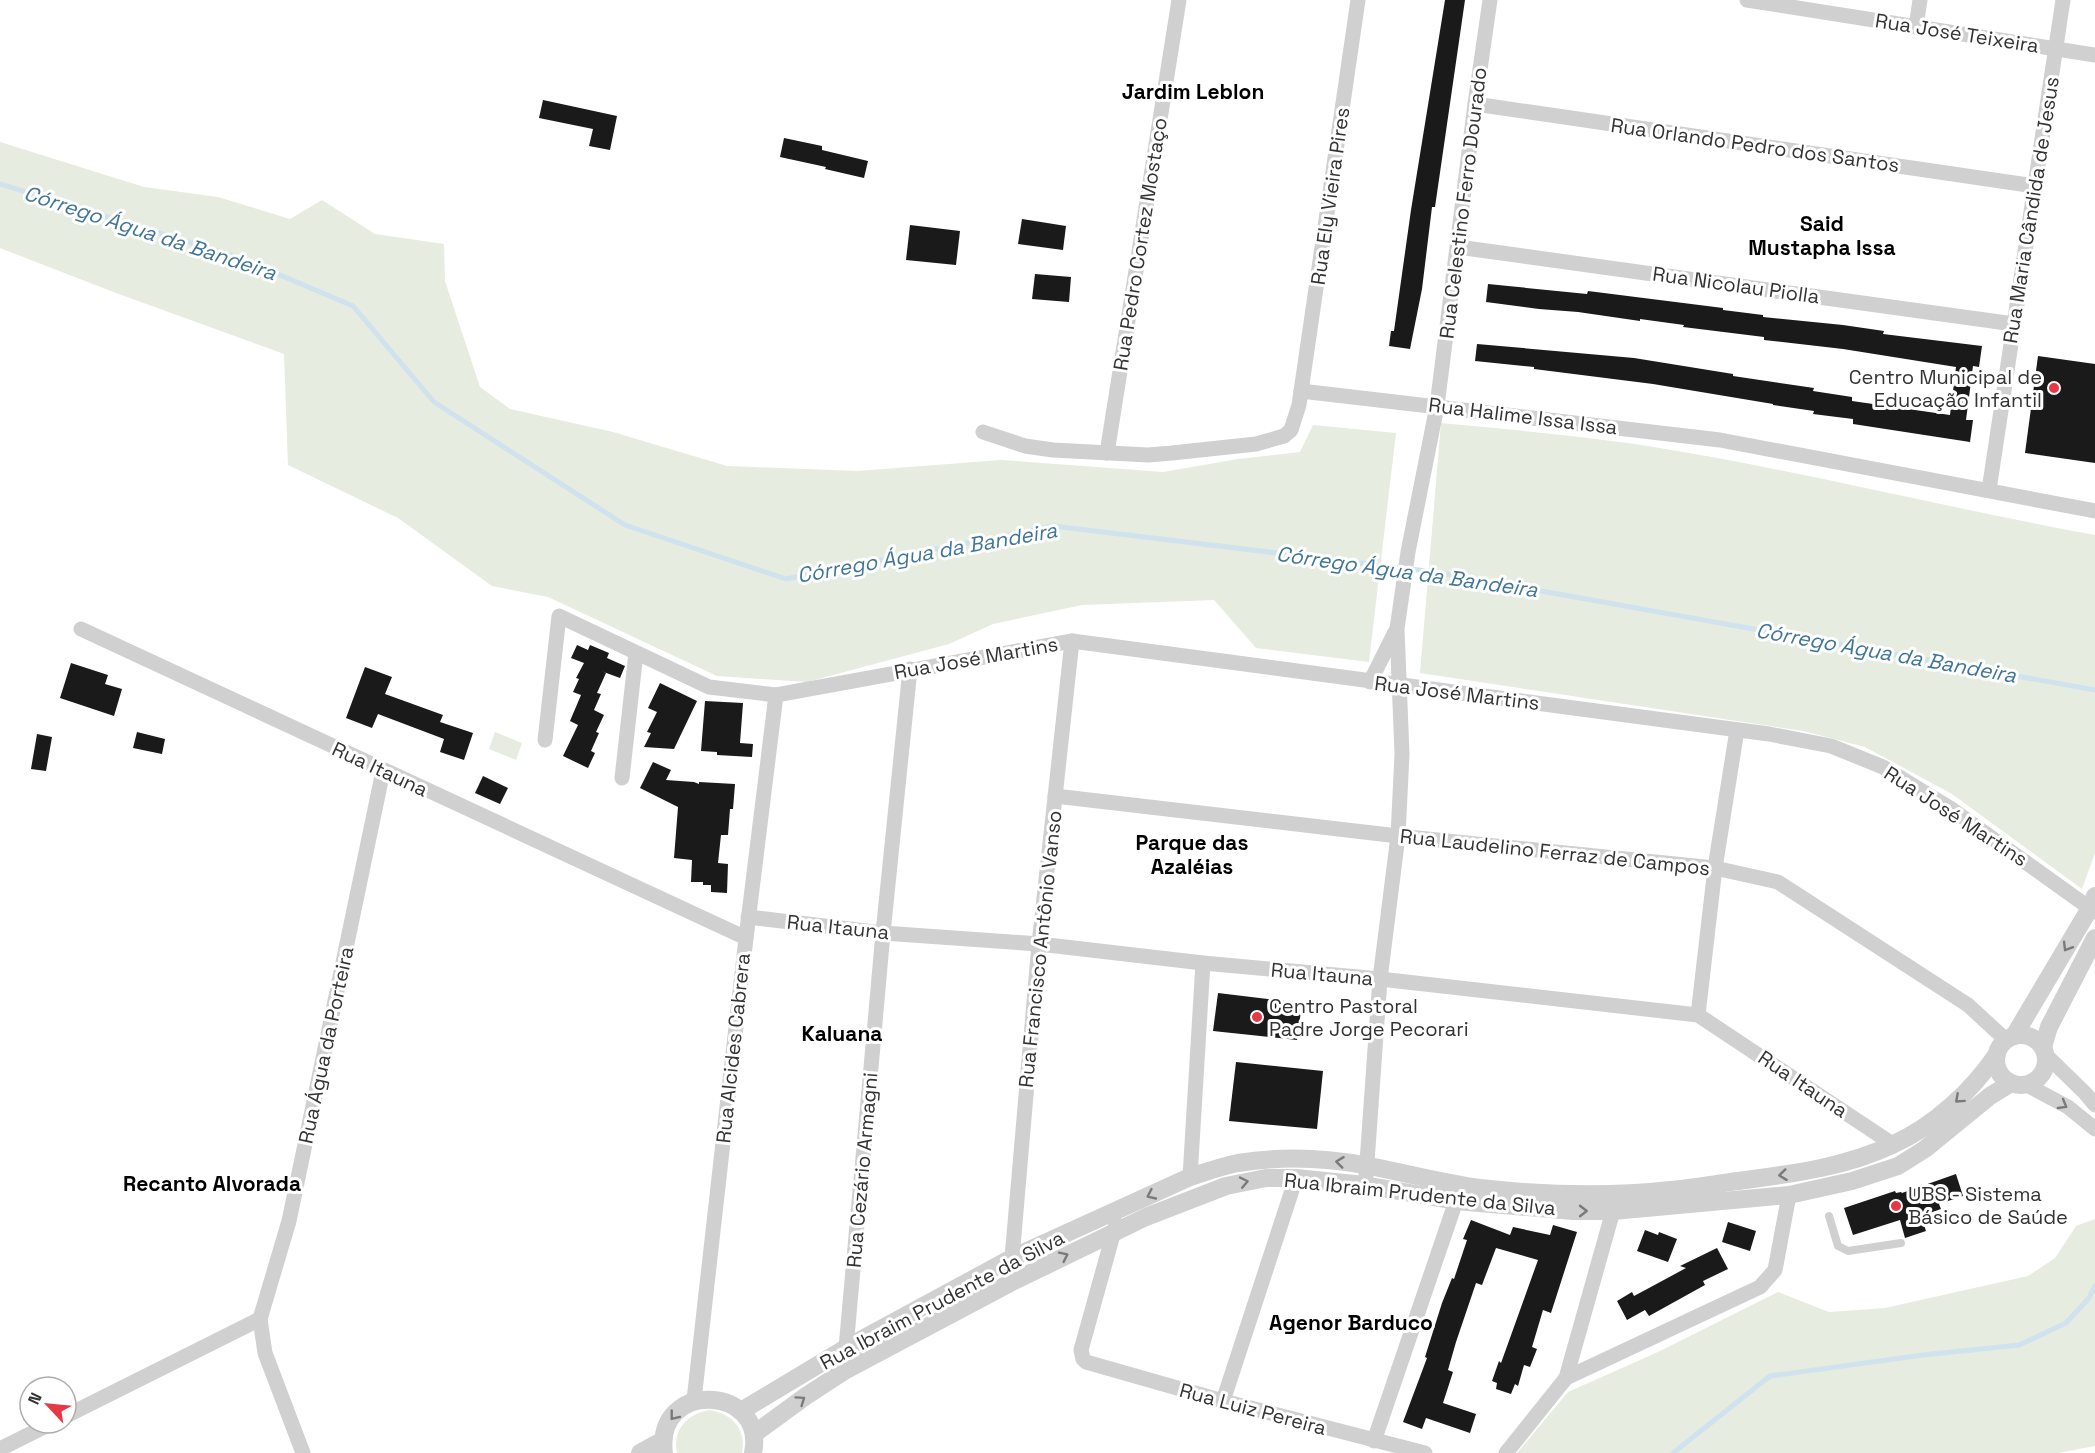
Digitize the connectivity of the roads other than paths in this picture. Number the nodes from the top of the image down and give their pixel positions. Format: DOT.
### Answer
graph roads {
  1 [pos="1179,0"];
  2 [pos="1358,0"];
  3 [pos="1491,0"];
  4 [pos="1747,0"];
  5 [pos="1920,0"];
  6 [pos="2063,0"];
  7 [pos="1778,3"];
  8 [pos="1916,27"];
  9 [pos="2055,49"];
  10 [pos="2095,55"];
  11 [pos="1475,104"];
  12 [pos="2035,186"];
  13 [pos="1458,247"];
  14 [pos="2014,324"];
  15 [pos="1301,391"];
  16 [pos="1437,406"];
  17 [pos="983,432"];
  18 [pos="1107,453"];
  19 [pos="1989,490"];
  20 [pos="2095,511"];
  21 [pos="81,629"];
  22 [pos="1396,629"];
  23 [pos="1072,641"];
  24 [pos="636,653"];
  25 [pos="910,669"];
  26 [pos="1370,682"];
  27 [pos="1400,686"];
  28 [pos="776,695"];
  29 [pos="1737,730"];
  30 [pos="545,740"];
  31 [pos="383,771"];
  32 [pos="622,777"];
  33 [pos="1055,796"];
  34 [pos="1398,836"];
  35 [pos="1715,868"];
  36 [pos="2093,905"];
  37 [pos="748,917"];
  38 [pos="883,933"];
  39 [pos="746,938"];
  40 [pos="2095,938"];
  41 [pos="1038,944"];
  42 [pos="1203,963"];
  43 [pos="1380,979"];
  44 [pos="1698,1015"];
  45 [pos="2006,1043"];
  46 [pos="2045,1051"];
  47 [pos="2019,1084"];
  48 [pos="2095,1105"];
  49 [pos="2095,1129"];
  50 [pos="1894,1144"];
  51 [pos="1367,1166"];
  52 [pos="1190,1177"];
  53 [pos="1296,1178"];
  54 [pos="1364,1185"];
  55 [pos="1789,1196"];
  56 [pos="1456,1201"];
  57 [pos="1119,1209"];
  58 [pos="1613,1211"];
  59 [pos="1829,1216"];
  60 [pos="1115,1232"];
  61 [pos="1901,1243"];
  62 [pos="1012,1258"];
  63 [pos="260,1318"];
  64 [pos="846,1348"];
  65 [pos="1566,1378"];
  66 [pos="694,1400"];
  67 [pos="1223,1401"];
  68 [pos="78,1410"];
  69 [pos="741,1411"];
  70 [pos="754,1434"];
  71 [pos="28,1435"];
  72 [pos="1374,1441"];
  73 [pos="663,1447"];
  74 [pos="0,1449"];
  75 [pos="303,1453"];
  76 [pos="640,1453"];
  77 [pos="753,1453"];
  78 [pos="1425,1453"];
  79 [pos="1506,1453"];
  1 -- 18 [label="street, Rua Pedro Cortez Mostaço"];
  2 -- 15 [label="street, Rua Ely Vieira Pires"];
  3 -- 11 [label="street, Rua Celestino Ferro Dourado"];
  4 -- 7 [label="street, Rua José Teixeira"];
  5 -- 8 [label="street"];
  6 -- 9 [label="street, Rua Maria Cândida de Jesus"];
  7 -- 8 [label="street, Rua José Teixeira"];
  8 -- 9 [label="street, Rua José Teixeira"];
  9 -- 10 [label="street, Rua José Teixeira"];
  9 -- 12 [label="street, Rua Maria Cândida de Jesus"];
  11 -- 12 [label="street, Rua Orlando Pedro dos Santos"];
  11 -- 13 [label="street, Rua Celestino Ferro Dourado"];
  12 -- 14 [label="street, Rua Maria Cândida de Jesus"];
  13 -- 14 [label="street, Rua Nicolau Piolla"];
  13 -- 16 [label="street, Rua Celestino Ferro Dourado"];
  14 -- 19 [label="street, Rua Maria Cândida de Jesus"];
  15 -- 16 [label="street, Rua Halime Issa Issa"];
  15 -- 18 [label="street"];
  16 -- 19 [label="street, Rua Halime Issa Issa"];
  16 -- 22 [label="street, Rua Celestino Ferro Dourado"];
  17 -- 18 [label="street"];
  19 -- 20 [label="street, Rua Halime Issa Issa"];
  21 -- 31 [label="street, Rua Itauna"];
  22 -- 26 [label="street"];
  22 -- 27 [label="street"];
  23 -- 25 [label="street, Rua José Martins"];
  23 -- 26 [label="street, Rua José Martins"];
  23 -- 33 [label="street, Rua Francisco Antônio Vanso"];
  24 -- 28 [label="street, Rua José Martins"];
  24 -- 30 [label="street, Rua José Martins"];
  24 -- 32 [label="street"];
  25 -- 28 [label="street, Rua José Martins"];
  25 -- 38 [label="street, Rua Cezário Armagni"];
  26 -- 27 [label="street, Rua José Martins"];
  27 -- 29 [label="street, Rua José Martins"];
  27 -- 34 [label="street"];
  28 -- 37 [label="street, Rua Alcides Cabrera"];
  29 -- 35 [label="street"];
  29 -- 36 [label="street, Rua José Martins"];
  31 -- 39 [label="street, Rua Itauna"];
  31 -- 63 [label="street, Rua Água da Porteira"];
  33 -- 34 [label="street, Rua Laudelino Ferraz de Campos"];
  33 -- 41 [label="street, Rua Francisco Antônio Vanso"];
  34 -- 35 [label="street, Rua Laudelino Ferraz de Campos"];
  34 -- 43 [label="street"];
  35 -- 44 [label="street"];
  35 -- 45 [label="street, Rua Laudelino Ferraz de Campos"];
  36 -- 45 [label="street, Rua Ibraim Prudente da Silva, one-way"];
  37 -- 38 [label="street, Rua Itauna"];
  37 -- 39 [label="street, Rua Alcides Cabrera"];
  38 -- 41 [label="street, Rua Itauna"];
  38 -- 64 [label="street, Rua Cezário Armagni"];
  39 -- 66 [label="street, Rua Alcides Cabrera"];
  40 -- 46 [label="street"];
  41 -- 42 [label="street, Rua Itauna"];
  41 -- 62 [label="street, Rua Francisco Antônio Vanso"];
  42 -- 43 [label="street, Rua Itauna"];
  42 -- 52 [label="street"];
  43 -- 44 [label="street, Rua Itauna"];
  43 -- 51 [label="street"];
  44 -- 50 [label="street, Rua Itauna"];
  45 -- 46 [label="street"];
  45 -- 47 [label="street"];
  45 -- 50 [label="street, Rua Ibraim Prudente da Silva, one-way"];
  46 -- 47 [label="street"];
  46 -- 48 [label="street"];
  47 -- 49 [label="street, one-way"];
  47 -- 55 [label="street, Rua Ibraim Prudente da Silva"];
  50 -- 51 [label="street, Rua Ibraim Prudente da Silva, one-way"];
  51 -- 52 [label="street, Rua Ibraim Prudente da Silva, one-way"];
  51 -- 54 [label="street"];
  52 -- 57 [label="street, Rua Ibraim Prudente da Silva, one-way"];
  53 -- 54 [label="street, Rua Ibraim Prudente da Silva"];
  60 -- 53 [label="street, Rua Ibraim Prudente da Silva, one-way"];
  53 -- 67 [label="street"];
  54 -- 56 [label="street, Rua Ibraim Prudente da Silva"];
  55 -- 58 [label="street, Rua Ibraim Prudente da Silva"];
  55 -- 65 [label="street"];
  56 -- 58 [label="street, Rua Ibraim Prudente da Silva, one-way"];
  56 -- 72 [label="street"];
  57 -- 60 [label="street"];
  57 -- 62 [label="street, Rua Ibraim Prudente da Silva"];
  58 -- 65 [label="street"];
  59 -- 61 [label="lane"];
  60 -- 67 [label="street, Rua Luiz Pereira"];
  70 -- 60 [label="street, Rua Ibraim Prudente da Silva, one-way"];
  62 -- 64 [label="street, Rua Ibraim Prudente da Silva"];
  63 -- 68 [label="street"];
  63 -- 75 [label="street, Rua Água da Porteira"];
  64 -- 69 [label="street, Rua Ibraim Prudente da Silva"];
  65 -- 79 [label="street"];
  66 -- 69 [label="street"];
  66 -- 73 [label="street, one-way"];
  67 -- 72 [label="street, Rua Luiz Pereira"];
  69 -- 70 [label="street"];
  70 -- 77 [label="street"];
  71 -- 74 [label="street"];
  72 -- 78 [label="street, Rua Luiz Pereira"];
  73 -- 76 [label="street"];
}
